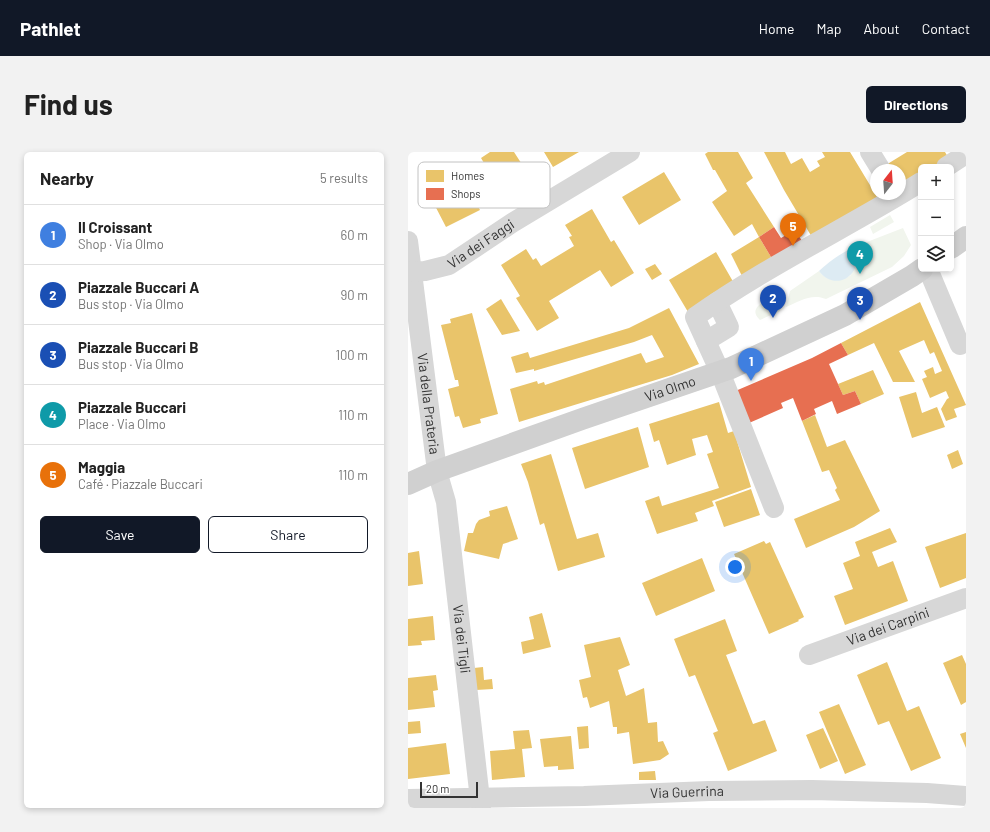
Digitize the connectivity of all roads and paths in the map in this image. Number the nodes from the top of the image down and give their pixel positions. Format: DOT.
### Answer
graph roads {
  1 [pos="630,152"];
  2 [pos="870,152"];
  3 [pos="966,154"];
  4 [pos="877,164"];
  5 [pos="951,164"];
  6 [pos="918,184"];
  7 [pos="906,190"];
  8 [pos="550,200"];
  9 [pos="889,200"];
  10 [pos="537,208"];
  11 [pos="966,237"];
  12 [pos="408,241"];
  13 [pos="954,246"];
  14 [pos="410,272"];
  15 [pos="918,272"];
  16 [pos="929,272"];
  17 [pos="717,302"];
  18 [pos="706,341"];
  19 [pos="960,345"];
  20 [pos="720,372"];
  21 [pos="437,472"];
  22 [pos="408,484"];
  23 [pos="774,508"];
  24 [pos="966,598"];
  25 [pos="809,655"];
  26 [pos="966,796"];
  27 [pos="408,799"];
  28 [pos="480,803"];
  1 -- 8 [label="street, Via dei Faggi"];
  2 -- 4 [label="street"];
  3 -- 5 [label="street"];
  6 -- 7 [label="street"];
  9 -- 17 [label="street"];
  10 -- 14 [label="street, Via dei Faggi"];
  11 -- 13 [label="street"];
  12 -- 14 [label="street, Via della Prateria"];
  14 -- 21 [label="street, Via della Prateria"];
  15 -- 20 [label="street, Via Olmo"];
  16 -- 19 [label="street"];
  17 -- 18 [label="street"];
  17 -- 18 [label="street"];
  18 -- 20 [label="street"];
  20 -- 21 [label="street, Via Olmo"];
  20 -- 23 [label="street"];
  21 -- 22 [label="street, Via Olmo"];
  21 -- 28 [label="street, Via dei Tigli"];
  24 -- 25 [label="street, Via dei Carpini"];
  26 -- 28 [label="street, Via Guerrina"];
  27 -- 28 [label="street, Via Guerrina"];
}
